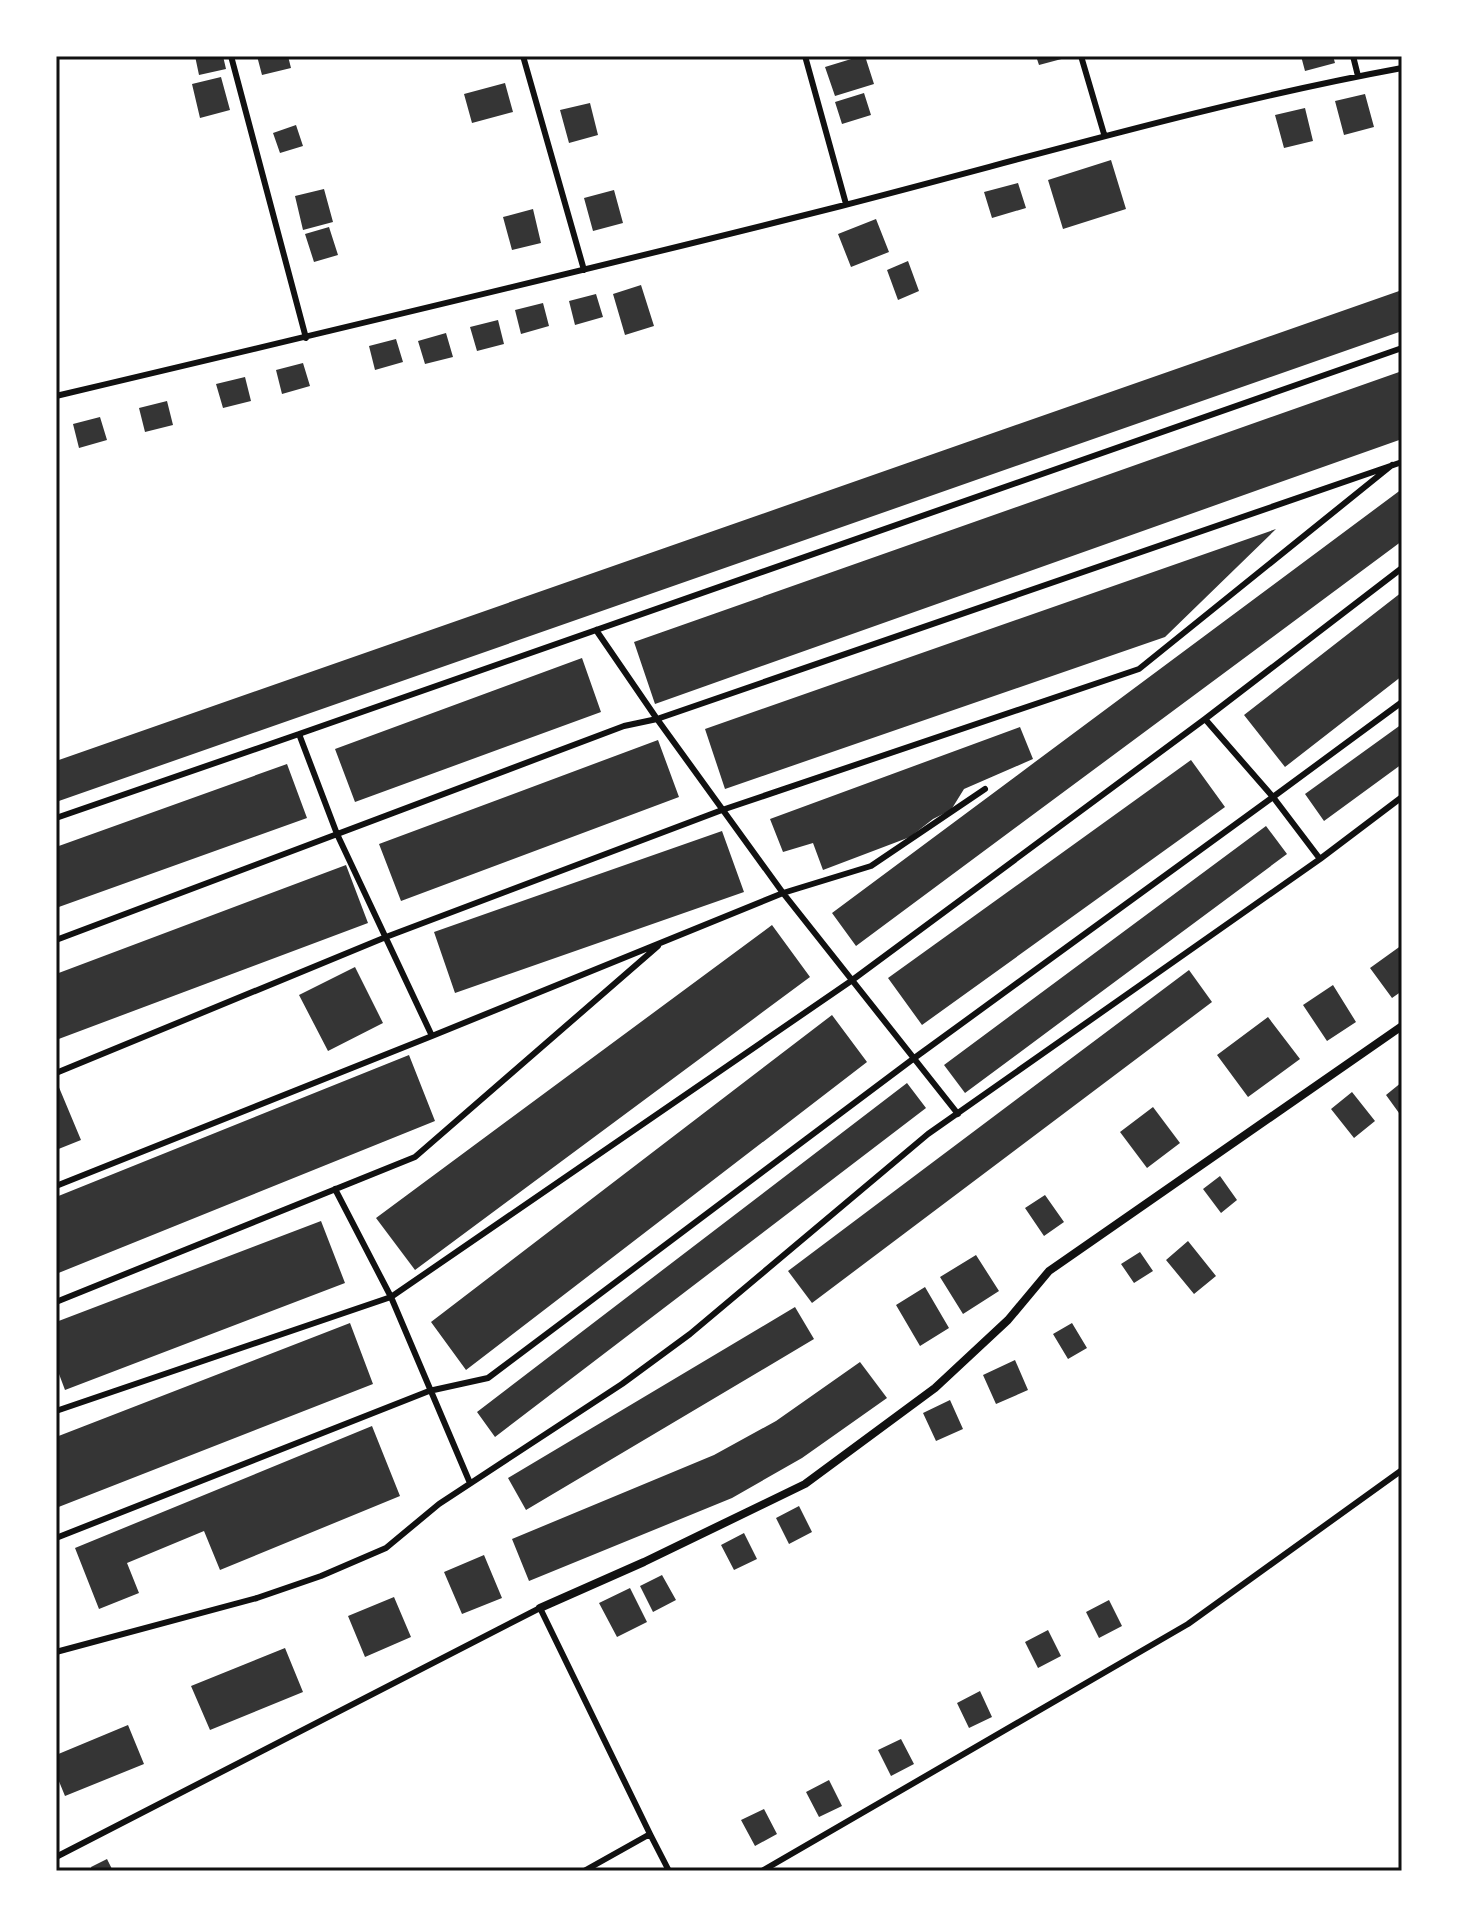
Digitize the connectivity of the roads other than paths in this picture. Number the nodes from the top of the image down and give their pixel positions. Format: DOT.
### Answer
graph roads {
  1 [pos="231,56"];
  2 [pos="523,56"];
  3 [pos="805,56"];
  4 [pos="1081,56"];
  5 [pos="1353,56"];
  6 [pos="1402,68"];
  7 [pos="1358,76"];
  8 [pos="1104,134"];
  9 [pos="846,204"];
  10 [pos="584,270"];
  11 [pos="306,338"];
  12 [pos="1402,348"];
  13 [pos="56,394"];
  14 [pos="1402,462"];
  15 [pos="1392,465"];
  16 [pos="1402,568"];
  17 [pos="596,630"];
  18 [pos="1402,702"];
  19 [pos="657,719"];
  20 [pos="1205,719"];
  21 [pos="299,734"];
  22 [pos="985,789"];
  23 [pos="1273,797"];
  24 [pos="1402,797"];
  25 [pos="722,810"];
  26 [pos="56,818"];
  27 [pos="337,834"];
  28 [pos="1320,859"];
  29 [pos="783,893"];
  30 [pos="386,937"];
  31 [pos="56,940"];
  32 [pos="664,941"];
  33 [pos="851,981"];
  34 [pos="1402,1026"];
  35 [pos="432,1036"];
  36 [pos="913,1059"];
  37 [pos="56,1073"];
  38 [pos="958,1114"];
  39 [pos="56,1186"];
  40 [pos="335,1189"];
  41 [pos="391,1297"];
  42 [pos="56,1302"];
  43 [pos="429,1391"];
  44 [pos="56,1411"];
  45 [pos="1402,1470"];
  46 [pos="470,1483"];
  47 [pos="56,1538"];
  48 [pos="540,1608"];
  49 [pos="56,1652"];
  50 [pos="650,1834"];
  51 [pos="56,1857"];
  52 [pos="584,1871"];
  53 [pos="669,1871"];
  54 [pos="762,1871"];
  1 -- 11 [label="lane"];
  2 -- 10 [label="lane"];
  3 -- 9 [label="lane"];
  4 -- 8 [label="lane"];
  5 -- 7 [label="lane"];
  6 -- 7 [label="lane"];
  7 -- 8 [label="lane"];
  8 -- 9 [label="lane"];
  9 -- 10 [label="lane"];
  10 -- 11 [label="lane"];
  11 -- 13 [label="lane"];
  12 -- 17 [label="lane"];
  14 -- 15 [label="lane"];
  15 -- 19 [label="lane"];
  15 -- 25 [label="lane"];
  16 -- 20 [label="lane"];
  17 -- 19 [label="lane"];
  17 -- 21 [label="lane"];
  18 -- 23 [label="lane"];
  19 -- 25 [label="lane"];
  19 -- 27 [label="lane"];
  20 -- 23 [label="lane"];
  20 -- 33 [label="lane"];
  21 -- 26 [label="lane"];
  21 -- 27 [label="lane"];
  22 -- 29 [label="lane"];
  23 -- 28 [label="lane"];
  23 -- 36 [label="lane"];
  24 -- 28 [label="lane"];
  25 -- 29 [label="lane"];
  25 -- 30 [label="lane"];
  27 -- 30 [label="lane"];
  27 -- 31 [label="lane"];
  28 -- 38 [label="lane"];
  29 -- 32 [label="lane"];
  29 -- 33 [label="lane"];
  30 -- 35 [label="lane"];
  30 -- 37 [label="lane"];
  32 -- 35 [label="lane"];
  32 -- 40 [label="lane"];
  33 -- 36 [label="lane"];
  33 -- 41 [label="lane"];
  34 -- 48 [label="street"];
  35 -- 39 [label="lane"];
  36 -- 38 [label="lane"];
  36 -- 43 [label="lane"];
  38 -- 46 [label="lane"];
  40 -- 41 [label="lane"];
  40 -- 42 [label="lane"];
  41 -- 43 [label="lane"];
  41 -- 44 [label="lane"];
  43 -- 46 [label="lane"];
  43 -- 47 [label="lane"];
  45 -- 54 [label="lane"];
  46 -- 49 [label="lane"];
  48 -- 50 [label="lane"];
  48 -- 51 [label="lane"];
  50 -- 52 [label="lane"];
  50 -- 53 [label="lane"];
}
